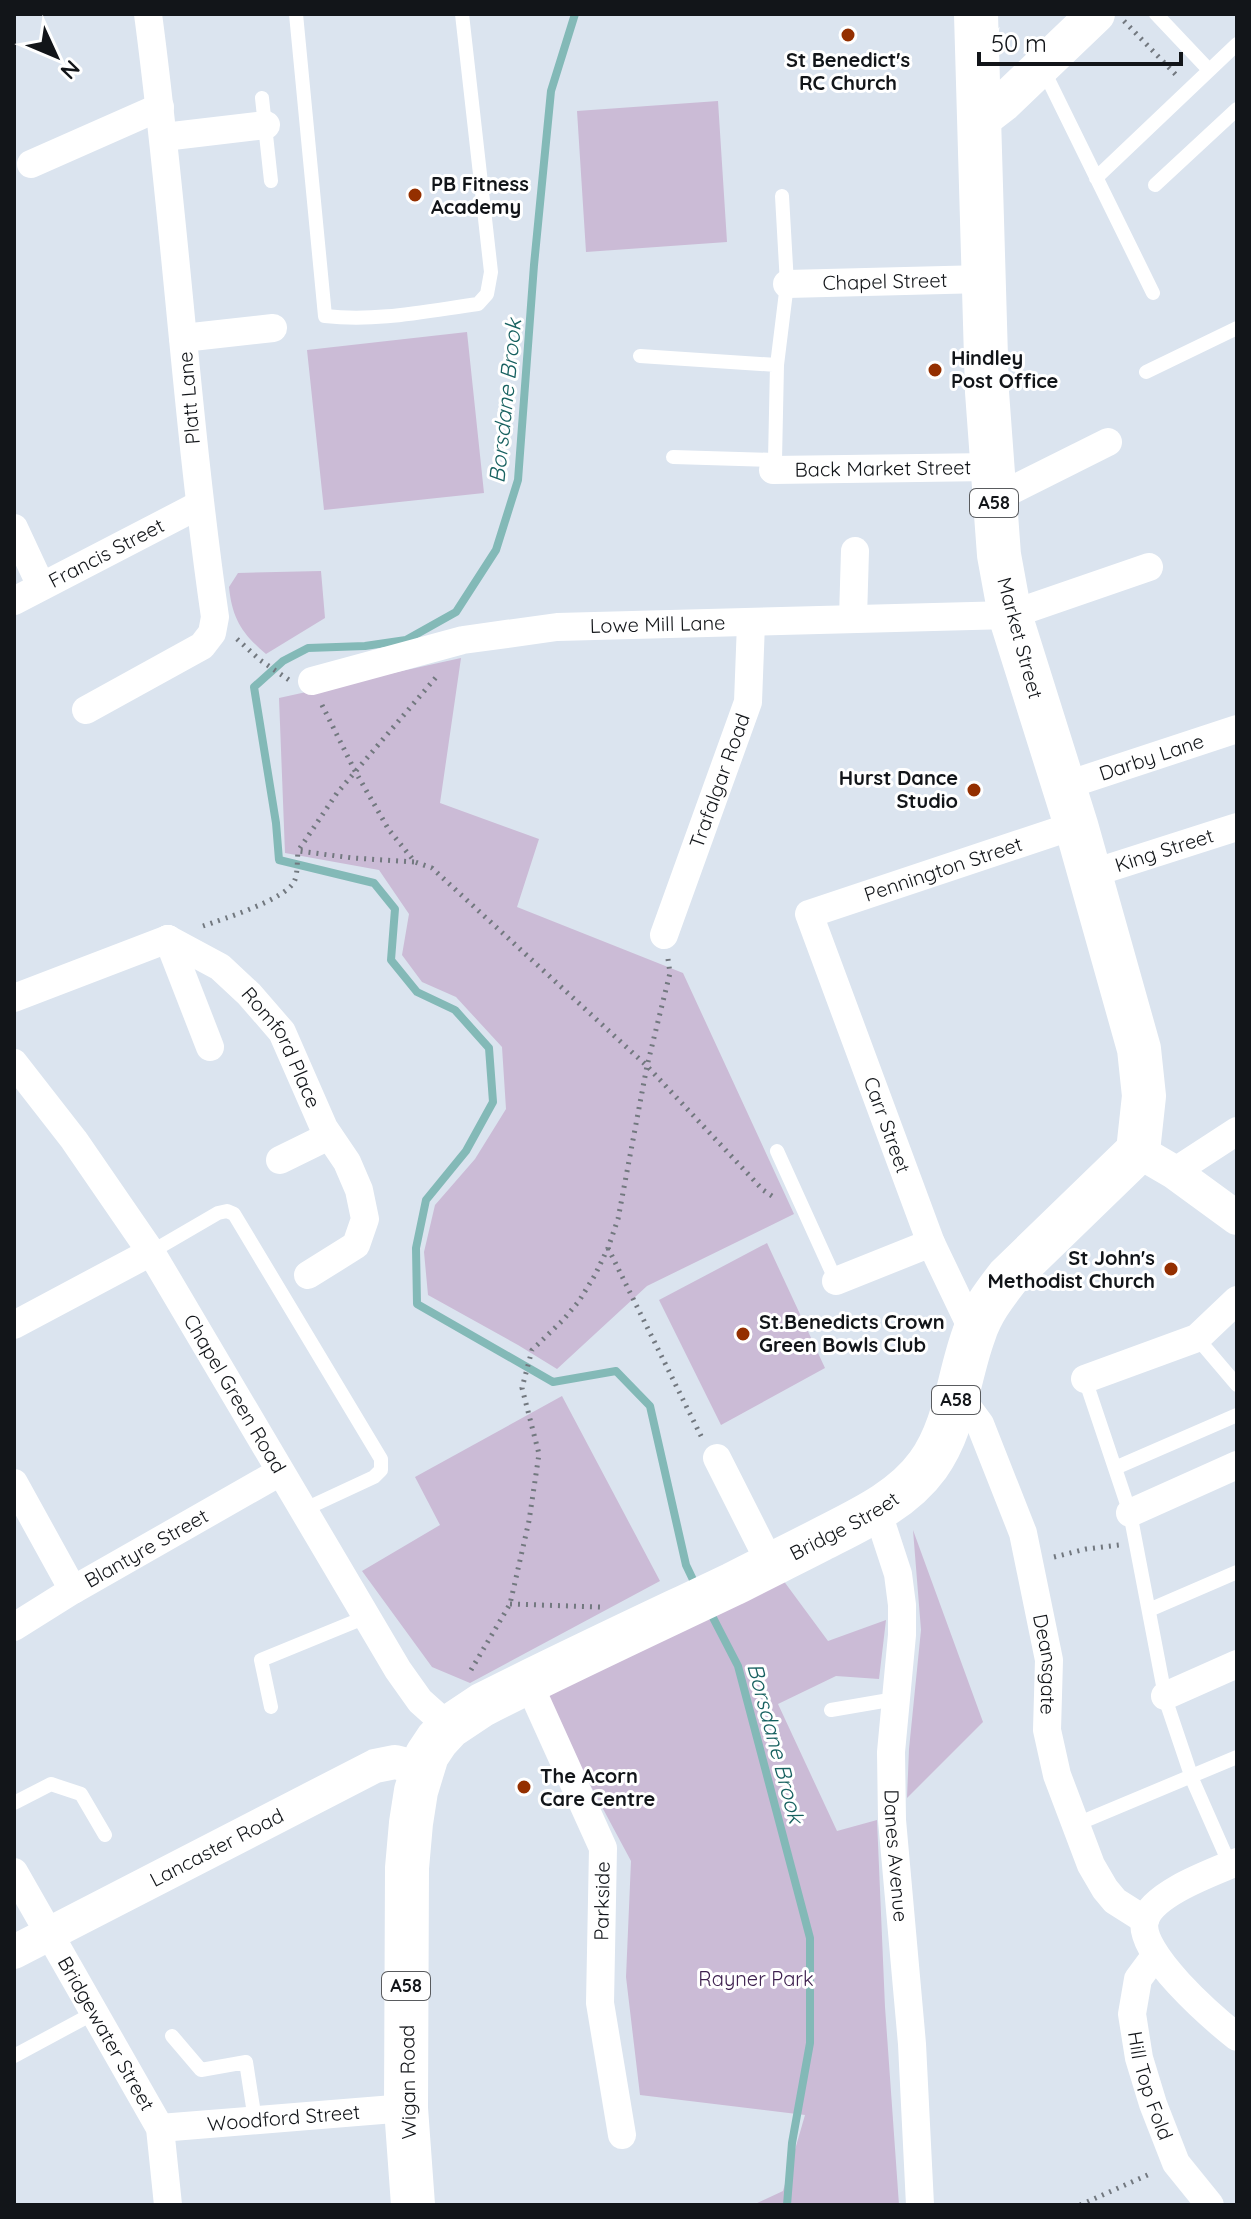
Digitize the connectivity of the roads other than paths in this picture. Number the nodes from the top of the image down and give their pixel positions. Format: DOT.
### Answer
graph roads {
  1 [pos="148,14"];
  2 [pos="296,14"];
  3 [pos="462,14"];
  4 [pos="976,14"];
  5 [pos="1156,14"];
  6 [pos="1108,16"];
  7 [pos="1237,44"];
  8 [pos="1042,66"];
  9 [pos="1209,70"];
  10 [pos="160,107"];
  11 [pos="1237,109"];
  12 [pos="264,112"];
  13 [pos="981,120"];
  14 [pos="164,137"];
  15 [pos="31,164"];
  16 [pos="1096,178"];
  17 [pos="271,181"];
  18 [pos="1155,185"];
  19 [pos="782,196"];
  20 [pos="984,279"];
  21 [pos="787,284"];
  22 [pos="1153,293"];
  23 [pos="273,328"];
  24 [pos="1237,328"];
  25 [pos="183,338"];
  26 [pos="640,356"];
  27 [pos="777,365"];
  28 [pos="1146,372"];
  29 [pos="1108,442"];
  30 [pos="673,457"];
  31 [pos="774,465"];
  32 [pos="992,483"];
  33 [pos="199,505"];
  34 [pos="14,528"];
  35 [pos="855,551"];
  36 [pos="1149,567"];
  37 [pos="41,586"];
  38 [pos="14,601"];
  39 [pos="1010,615"];
  40 [pos="853,618"];
  41 [pos="751,623"];
  42 [pos="298,679"];
  43 [pos="86,710"];
  44 [pos="1237,729"];
  45 [pos="1070,806"];
  46 [pos="1237,827"];
  47 [pos="1090,874"];
  48 [pos="809,914"];
  49 [pos="664,935"];
  50 [pos="168,939"];
  51 [pos="14,998"];
  52 [pos="210,1047"];
  53 [pos="14,1063"];
  54 [pos="1237,1131"];
  55 [pos="329,1136"];
  56 [pos="777,1151"];
  57 [pos="280,1160"];
  58 [pos="1156,1162"];
  59 [pos="1237,1218"];
  60 [pos="931,1243"];
  61 [pos="151,1252"];
  62 [pos="308,1275"];
  63 [pos="836,1281"];
  64 [pos="1237,1300"];
  65 [pos="14,1325"];
  66 [pos="974,1333"];
  67 [pos="1197,1338"];
  68 [pos="1085,1379"];
  69 [pos="1237,1385"];
  70 [pos="958,1394"];
  71 [pos="1237,1415"];
  72 [pos="717,1458"];
  73 [pos="1237,1465"];
  74 [pos="1115,1468"];
  75 [pos="280,1472"];
  76 [pos="14,1483"];
  77 [pos="303,1510"];
  78 [pos="877,1510"];
  79 [pos="1130,1513"];
  80 [pos="771,1565"];
  81 [pos="1237,1572"];
  82 [pos="73,1590"];
  83 [pos="1149,1610"];
  84 [pos="366,1617"];
  85 [pos="14,1627"];
  86 [pos="1237,1664"];
  87 [pos="528,1682"];
  88 [pos="1165,1696"];
  89 [pos="895,1699"];
  90 [pos="271,1707"];
  91 [pos="831,1710"];
  92 [pos="456,1722"];
  93 [pos="1237,1757"];
  94 [pos="423,1769"];
  95 [pos="1191,1776"];
  96 [pos="14,1803"];
  97 [pos="1077,1824"];
  98 [pos="105,1835"];
  99 [pos="1234,1864"];
  100 [pos="14,1872"];
  101 [pos="1145,1920"];
  102 [pos="48,1934"];
  103 [pos="14,1952"];
  104 [pos="1155,1956"];
  105 [pos="94,2013"];
  106 [pos="172,2036"];
  107 [pos="1237,2037"];
  108 [pos="14,2056"];
  109 [pos="406,2108"];
  110 [pos="255,2120"];
  111 [pos="160,2128"];
  112 [pos="622,2135"];
  113 [pos="168,2205"];
  114 [pos="413,2205"];
  115 [pos="920,2205"];
  116 [pos="1210,2205"];
  1 -- 10 [label="street, Platt Lane"];
  2 -- 3 [label="lane"];
  4 -- 13 [label="highway, Market Street / A58"];
  5 -- 9 [label="lane"];
  6 -- 8 [label="main road"];
  7 -- 9 [label="lane"];
  8 -- 13 [label="main road"];
  8 -- 16 [label="lane"];
  9 -- 16 [label="lane"];
  10 -- 14 [label="street, Platt Lane"];
  10 -- 15 [label="street"];
  11 -- 18 [label="lane"];
  12 -- 14 [label="street"];
  12 -- 17 [label="lane"];
  13 -- 20 [label="highway, Market Street / A58"];
  14 -- 25 [label="street, Platt Lane"];
  16 -- 22 [label="lane"];
  19 -- 21 [label="lane"];
  20 -- 21 [label="street, Chapel Street"];
  20 -- 32 [label="highway, Market Street / A58"];
  21 -- 27 [label="lane"];
  23 -- 25 [label="street"];
  24 -- 28 [label="lane"];
  25 -- 33 [label="street, Platt Lane"];
  26 -- 27 [label="lane"];
  27 -- 31 [label="lane"];
  29 -- 32 [label="street"];
  30 -- 31 [label="lane"];
  31 -- 32 [label="street, Back Market Street"];
  32 -- 39 [label="highway, Market Street / A58"];
  33 -- 37 [label="street, Francis Street"];
  33 -- 43 [label="street, Platt Lane"];
  34 -- 37 [label="street"];
  35 -- 40 [label="street"];
  36 -- 39 [label="street, Lowe Mill Lane"];
  37 -- 38 [label="street, Francis Street"];
  39 -- 40 [label="street, Lowe Mill Lane"];
  39 -- 45 [label="highway, Market Street / A58"];
  40 -- 41 [label="street, Lowe Mill Lane"];
  41 -- 42 [label="street, Lowe Mill Lane"];
  41 -- 49 [label="street, Trafalgar Road"];
  44 -- 45 [label="street, Darby Lane"];
  45 -- 47 [label="highway, Market Street / A58"];
  45 -- 48 [label="street, Pennington Street"];
  46 -- 47 [label="street, King Street"];
  47 -- 58 [label="highway, Market Street / A58"];
  48 -- 60 [label="street, Carr Street"];
  50 -- 51 [label="street"];
  50 -- 52 [label="street"];
  50 -- 55 [label="street, Romford Place"];
  53 -- 61 [label="street, Chapel Green Road"];
  54 -- 58 [label="street"];
  55 -- 57 [label="street"];
  55 -- 62 [label="street, Romford Place"];
  56 -- 63 [label="lane"];
  58 -- 59 [label="street"];
  58 -- 66 [label="highway, Bridge Street / A58"];
  60 -- 63 [label="street"];
  60 -- 66 [label="street, Carr Street"];
  61 -- 65 [label="street"];
  61 -- 75 [label="street, Chapel Green Road"];
  61 -- 77 [label="lane"];
  64 -- 67 [label="street"];
  66 -- 70 [label="highway, Bridge Street / A58"];
  67 -- 68 [label="street"];
  67 -- 69 [label="lane"];
  68 -- 74 [label="lane"];
  70 -- 78 [label="highway, Bridge Street / A58"];
  70 -- 97 [label="street, Deansgate"];
  71 -- 74 [label="lane"];
  72 -- 80 [label="street"];
  73 -- 79 [label="street"];
  74 -- 79 [label="lane"];
  75 -- 77 [label="street, Chapel Green Road"];
  75 -- 82 [label="street, Blantyre Street"];
  76 -- 82 [label="street"];
  77 -- 84 [label="street, Chapel Green Road"];
  78 -- 80 [label="highway, Bridge Street / A58"];
  78 -- 89 [label="street, Danes Avenue"];
  79 -- 83 [label="lane"];
  80 -- 87 [label="highway, Bridge Street / A58"];
  81 -- 83 [label="lane"];
  82 -- 85 [label="street, Blantyre Street"];
  83 -- 88 [label="lane"];
  84 -- 90 [label="lane"];
  84 -- 92 [label="street, Chapel Green Road"];
  86 -- 88 [label="street"];
  87 -- 92 [label="highway, Bridge Street / A58"];
  87 -- 112 [label="street, Parkside"];
  88 -- 95 [label="lane"];
  89 -- 91 [label="lane"];
  89 -- 115 [label="street, Danes Avenue"];
  92 -- 94 [label="highway, Bridge Street / A58"];
  93 -- 95 [label="lane"];
  94 -- 102 [label="street, Lancaster Road"];
  94 -- 109 [label="highway, Wigan Road / A58"];
  95 -- 97 [label="lane"];
  95 -- 99 [label="lane"];
  96 -- 98 [label="lane"];
  97 -- 101 [label="street, Deansgate"];
  99 -- 101 [label="street"];
  100 -- 102 [label="street, Bridgewater Street"];
  101 -- 104 [label="street"];
  102 -- 103 [label="street, Lancaster Road"];
  102 -- 105 [label="street, Bridgewater Street"];
  104 -- 107 [label="street"];
  104 -- 116 [label="street, Hill Top Fold"];
  105 -- 108 [label="lane"];
  105 -- 111 [label="street, Bridgewater Street"];
  106 -- 110 [label="lane"];
  109 -- 110 [label="street, Woodford Street"];
  109 -- 114 [label="highway, Wigan Road / A58"];
  110 -- 111 [label="street, Woodford Street"];
  111 -- 113 [label="street, Bridgewater Street"];
}
